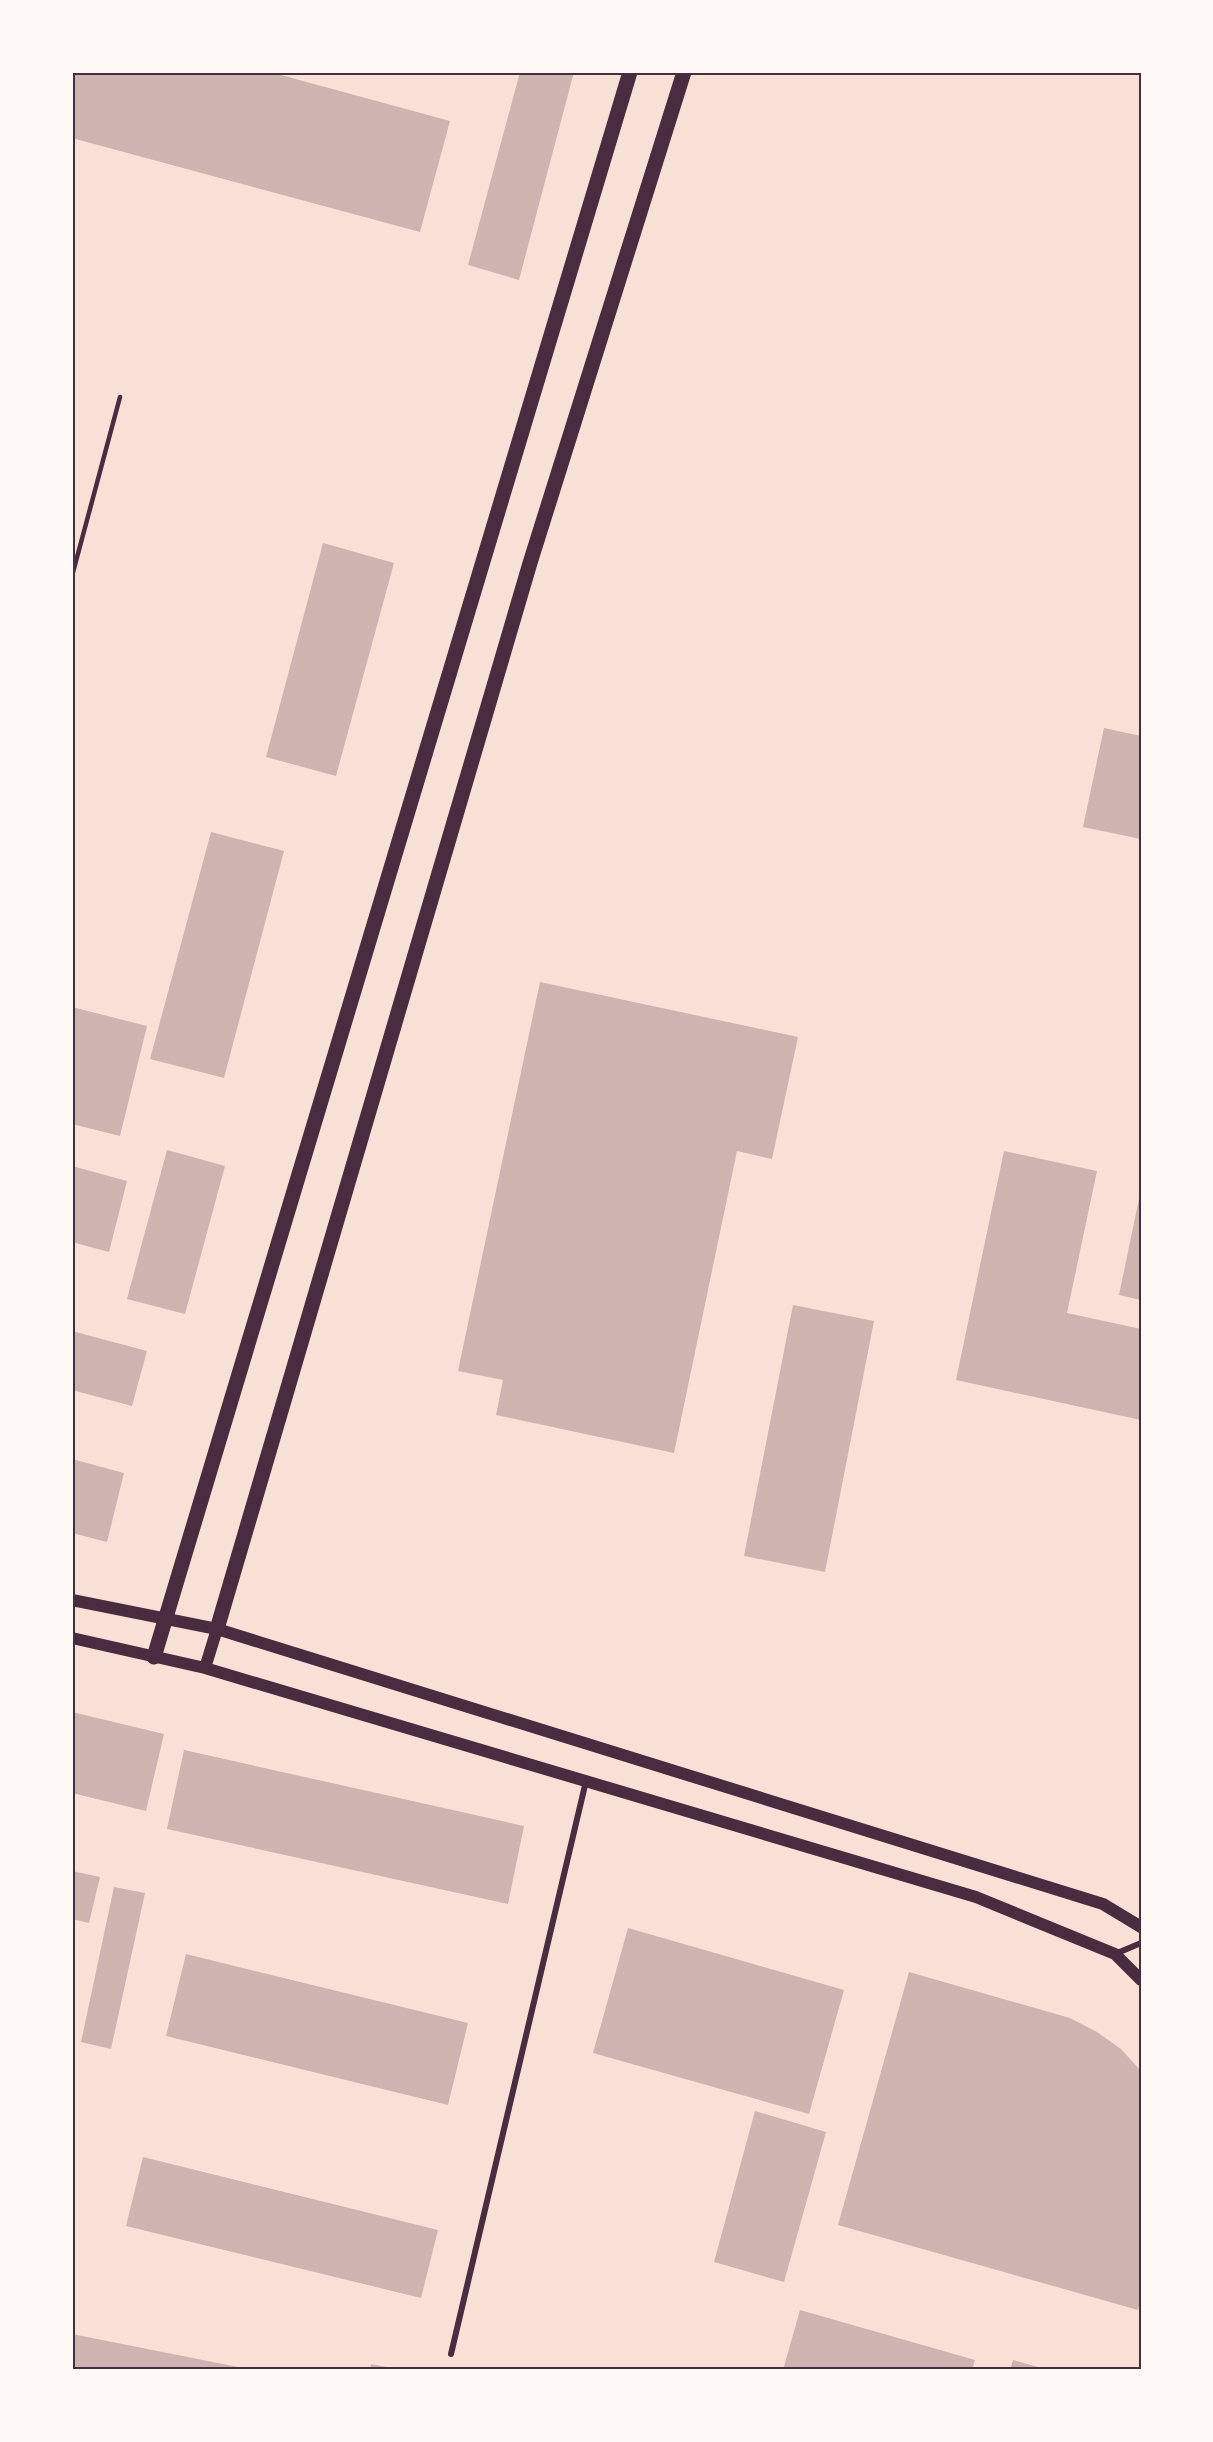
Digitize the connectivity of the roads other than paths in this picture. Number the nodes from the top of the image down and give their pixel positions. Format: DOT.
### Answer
graph roads {
  1 [pos="630,72"];
  2 [pos="684,72"];
  3 [pos="120,397"];
  4 [pos="72,576"];
  5 [pos="72,1600"];
  6 [pos="165,1619"];
  7 [pos="217,1629"];
  8 [pos="72,1638"];
  9 [pos="154,1657"];
  10 [pos="205,1668"];
  11 [pos="586,1780"];
  12 [pos="1141,1927"];
  13 [pos="1141,1943"];
  14 [pos="1115,1954"];
  15 [pos="1141,1980"];
  16 [pos="452,2354"];
  1 -- 6 [label="main road"];
  2 -- 7 [label="main road"];
  3 -- 4 [label="lane"];
  5 -- 6 [label="main road"];
  6 -- 7 [label="main road"];
  6 -- 9 [label="main road"];
  7 -- 10 [label="main road"];
  7 -- 12 [label="main road"];
  8 -- 9 [label="main road"];
  9 -- 10 [label="main road"];
  10 -- 11 [label="main road"];
  11 -- 14 [label="main road"];
  11 -- 16 [label="street"];
  13 -- 14 [label="street"];
  14 -- 15 [label="main road"];
}
